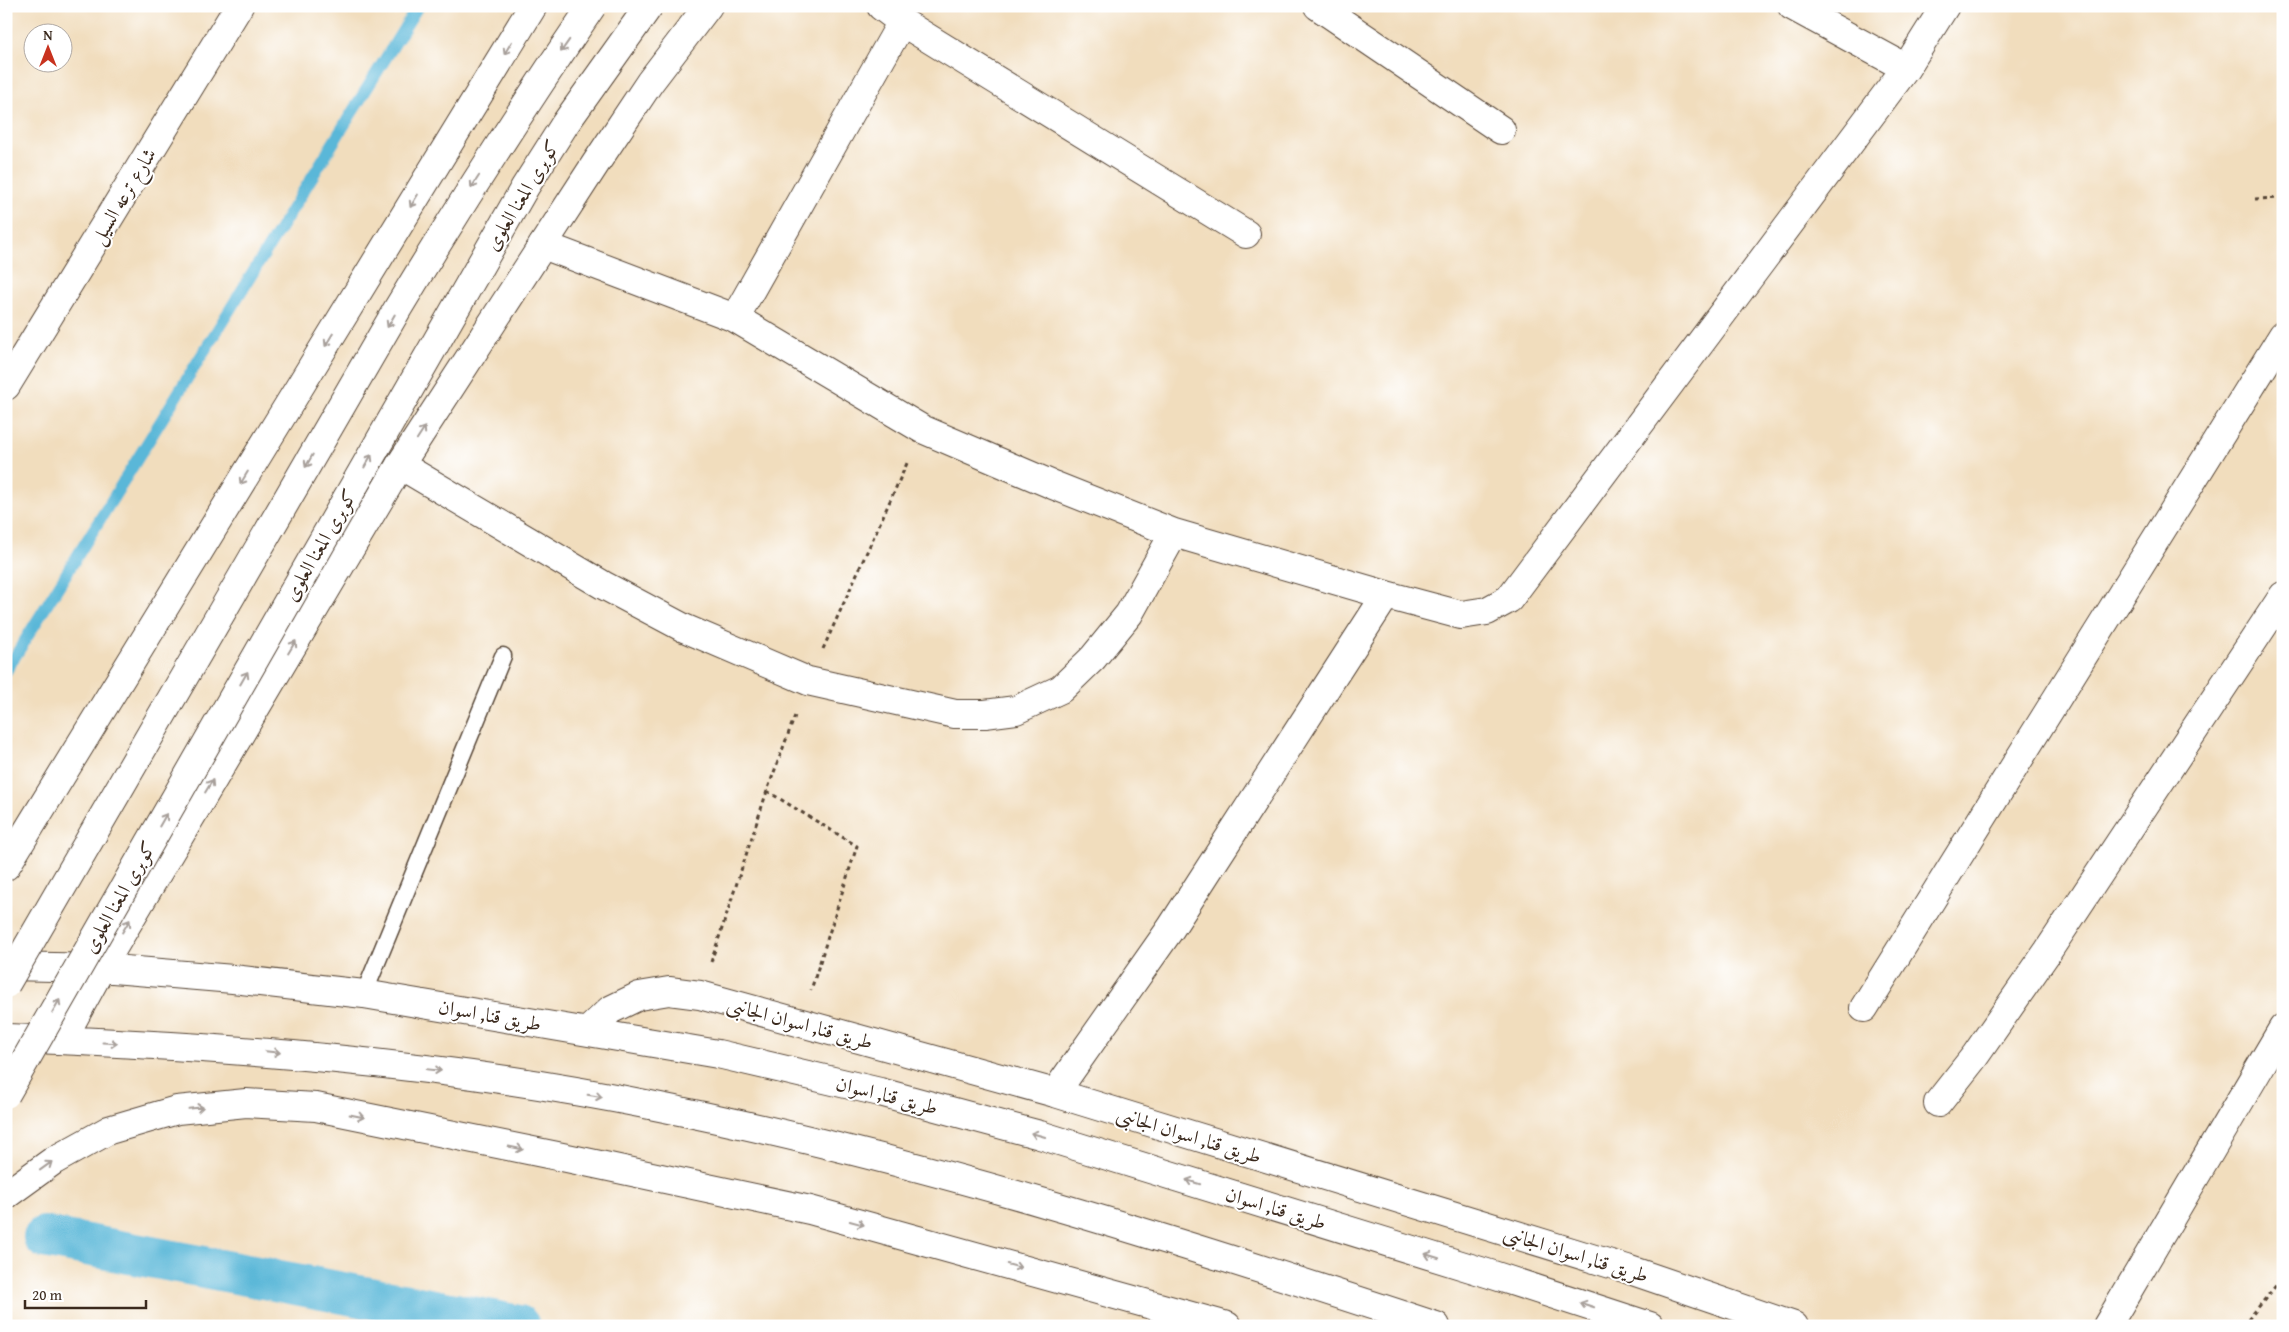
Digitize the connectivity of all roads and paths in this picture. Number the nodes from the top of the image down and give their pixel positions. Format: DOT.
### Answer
graph roads {
  1 [pos="239,6"];
  2 [pos="533,6"];
  3 [pos="592,6"];
  4 [pos="648,6"];
  5 [pos="708,6"];
  6 [pos="1318,6"];
  7 [pos="1792,6"];
  8 [pos="1945,6"];
  9 [pos="891,14"];
  10 [pos="1906,68"];
  11 [pos="1501,130"];
  12 [pos="2283,198"];
  13 [pos="2255,200"];
  14 [pos="1246,234"];
  15 [pos="543,245"];
  16 [pos="735,318"];
  17 [pos="2283,335"];
  18 [pos="6,386"];
  19 [pos="922,429"];
  20 [pos="400,465"];
  21 [pos="1174,533"];
  22 [pos="1386,595"];
  23 [pos="2283,596"];
  24 [pos="503,656"];
  25 [pos="808,681"];
  26 [pos="768,791"];
  27 [pos="6,866"];
  28 [pos="6,966"];
  29 [pos="101,968"];
  30 [pos="6,984"];
  31 [pos="364,994"];
  32 [pos="700,995"];
  33 [pos="1864,1008"];
  34 [pos="800,1023"];
  35 [pos="2283,1028"];
  36 [pos="588,1031"];
  37 [pos="6,1038"];
  38 [pos="62,1040"];
  39 [pos="1055,1093"];
  40 [pos="6,1094"];
  41 [pos="1938,1103"];
  42 [pos="6,1195"];
  43 [pos="2283,1277"];
  44 [pos="1227,1326"];
  45 [pos="1436,1326"];
  46 [pos="1650,1326"];
  47 [pos="1794,1326"];
  48 [pos="2107,1326"];
  49 [pos="2243,1326"];
  1 -- 18 [label="main road, شارع ترعه السيل"];
  2 -- 27 [label="main road, one-way"];
  3 -- 30 [label="main road, one-way, bridge"];
  40 -- 4 [label="main road, كوبرى المعنا العلوى, one-way, bridge"];
  5 -- 15 [label="main road"];
  6 -- 11 [label="main road"];
  7 -- 10 [label="main road"];
  8 -- 10 [label="main road"];
  9 -- 14 [label="main road"];
  9 -- 16 [label="main road"];
  10 -- 22 [label="main road"];
  12 -- 13 [label="path"];
  15 -- 16 [label="main road"];
  20 -- 15 [label="main road, one-way"];
  16 -- 19 [label="main road"];
  17 -- 33 [label="main road"];
  19 -- 21 [label="main road"];
  19 -- 25 [label="path"];
  20 -- 25 [label="main road"];
  29 -- 20 [label="main road, one-way"];
  21 -- 22 [label="main road"];
  21 -- 25 [label="main road"];
  22 -- 39 [label="main road"];
  23 -- 41 [label="main road"];
  24 -- 31 [label="lane"];
  25 -- 26 [label="path"];
  26 -- 32 [label="path"];
  26 -- 34 [label="path"];
  28 -- 29 [label="main road, طريق قنا, اسوان"];
  29 -- 31 [label="main road, طريق قنا, اسوان"];
  29 -- 38 [label="main road"];
  31 -- 36 [label="main road, طريق قنا, اسوان"];
  32 -- 34 [label="main road, طريق قنا, اسوان الجانبى"];
  32 -- 36 [label="main road, طريق قنا, اسوان الجانبى"];
  34 -- 39 [label="main road, طريق قنا, اسوان الجانبى"];
  35 -- 48 [label="main road"];
  46 -- 36 [label="main road, طريق قنا, اسوان, one-way"];
  37 -- 38 [label="main road"];
  38 -- 45 [label="main road, one-way"];
  39 -- 47 [label="main road, طريق قنا, اسوان الجانبى"];
  42 -- 44 [label="main road, one-way"];
  43 -- 49 [label="path"];
}
